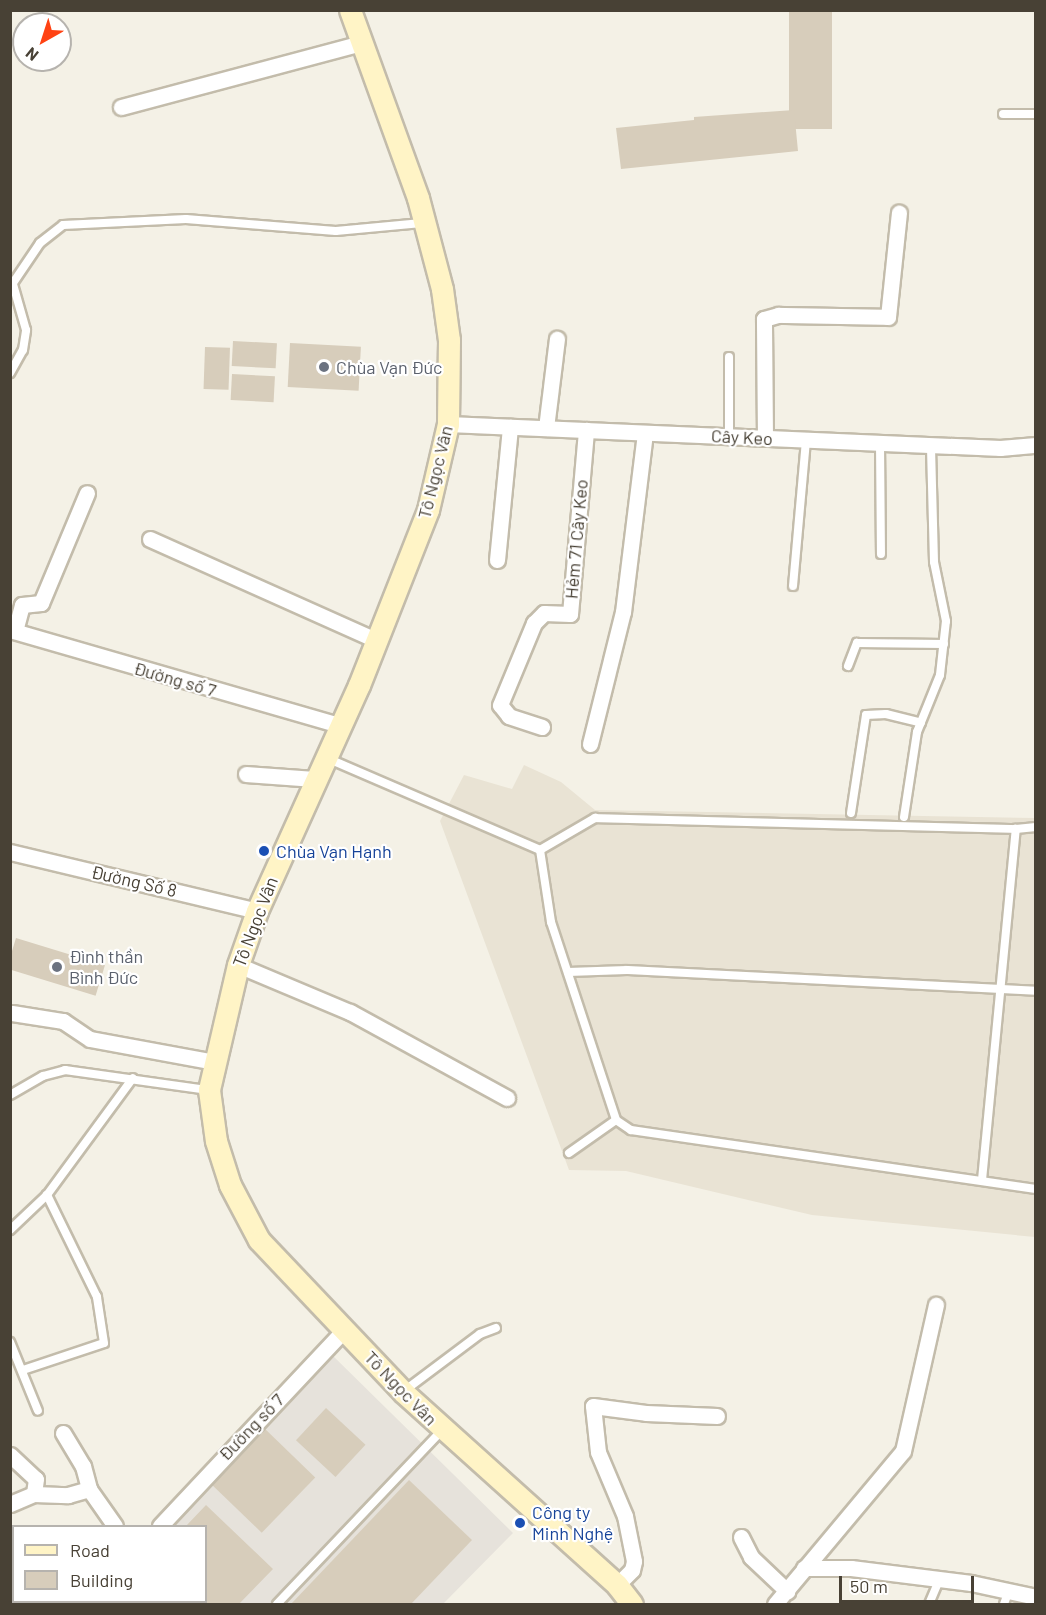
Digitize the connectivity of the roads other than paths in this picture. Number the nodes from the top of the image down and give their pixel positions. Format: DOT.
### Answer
graph roads {
  1 [pos="350,10"];
  2 [pos="362,43"];
  3 [pos="121,107"];
  4 [pos="1003,114"];
  5 [pos="1035,114"];
  6 [pos="899,213"];
  7 [pos="423,222"];
  8 [pos="12,281"];
  9 [pos="556,339"];
  10 [pos="729,357"];
  11 [pos="10,373"];
  12 [pos="448,424"];
  13 [pos="510,427"];
  14 [pos="546,428"];
  15 [pos="586,430"];
  16 [pos="645,433"];
  17 [pos="729,436"];
  18 [pos="765,438"];
  19 [pos="806,440"];
  20 [pos="880,443"];
  21 [pos="931,445"];
  22 [pos="1035,445"];
  23 [pos="87,493"];
  24 [pos="150,538"];
  25 [pos="881,554"];
  26 [pos="497,560"];
  27 [pos="793,586"];
  28 [pos="13,630"];
  29 [pos="376,640"];
  30 [pos="944,644"];
  31 [pos="848,666"];
  32 [pos="921,723"];
  33 [pos="340,725"];
  34 [pos="542,727"];
  35 [pos="590,744"];
  36 [pos="325,757"];
  37 [pos="246,774"];
  38 [pos="314,779"];
  39 [pos="851,813"];
  40 [pos="904,818"];
  41 [pos="1035,828"];
  42 [pos="1016,829"];
  43 [pos="540,850"];
  44 [pos="10,852"];
  45 [pos="257,911"];
  46 [pos="238,965"];
  47 [pos="568,972"];
  48 [pos="1002,989"];
  49 [pos="1035,991"];
  50 [pos="12,1013"];
  51 [pos="215,1062"];
  52 [pos="134,1078"];
  53 [pos="208,1090"];
  54 [pos="10,1095"];
  55 [pos="507,1098"];
  56 [pos="616,1120"];
  57 [pos="568,1153"];
  58 [pos="982,1180"];
  59 [pos="1035,1189"];
  60 [pos="47,1195"];
  61 [pos="10,1230"];
  62 [pos="936,1305"];
  63 [pos="496,1328"];
  64 [pos="344,1330"];
  65 [pos="10,1342"];
  66 [pos="23,1370"];
  67 [pos="403,1392"];
  68 [pos="38,1411"];
  69 [pos="717,1416"];
  70 [pos="442,1430"];
  71 [pos="63,1432"];
  72 [pos="10,1455"];
  73 [pos="89,1489"];
  74 [pos="34,1494"];
  75 [pos="10,1504"];
  76 [pos="114,1525"];
  77 [pos="162,1525"];
  78 [pos="741,1537"];
  79 [pos="804,1568"];
  80 [pos="939,1581"];
  81 [pos="616,1585"];
  82 [pos="1009,1588"];
  83 [pos="787,1591"];
  84 [pos="1035,1597"];
  85 [pos="277,1605"];
  86 [pos="632,1605"];
  87 [pos="775,1605"];
  88 [pos="929,1605"];
  89 [pos="1004,1605"];
  1 -- 2 [label="main road, Tô Ngọc Vân"];
  2 -- 3 [label="street"];
  2 -- 7 [label="main road, Tô Ngọc Vân"];
  4 -- 5 [label="lane"];
  6 -- 18 [label="street"];
  7 -- 8 [label="lane"];
  7 -- 12 [label="main road, Tô Ngọc Vân"];
  8 -- 11 [label="lane"];
  9 -- 14 [label="street"];
  10 -- 17 [label="lane"];
  12 -- 13 [label="street, Cây Keo"];
  12 -- 29 [label="main road, Tô Ngọc Vân"];
  13 -- 14 [label="street, Cây Keo"];
  13 -- 26 [label="street"];
  14 -- 15 [label="street, Cây Keo"];
  15 -- 16 [label="street, Cây Keo"];
  15 -- 34 [label="street, Hẻm 71 Cây Keo"];
  16 -- 17 [label="street, Cây Keo"];
  16 -- 35 [label="street"];
  17 -- 18 [label="street, Cây Keo"];
  18 -- 19 [label="street, Cây Keo"];
  19 -- 20 [label="street, Cây Keo"];
  19 -- 27 [label="lane"];
  20 -- 21 [label="street, Cây Keo"];
  20 -- 25 [label="lane"];
  21 -- 22 [label="street, Cây Keo"];
  21 -- 30 [label="lane"];
  23 -- 28 [label="street"];
  24 -- 29 [label="street"];
  28 -- 33 [label="street, Đường số 7"];
  29 -- 33 [label="main road, Tô Ngọc Vân"];
  30 -- 31 [label="lane"];
  30 -- 32 [label="lane"];
  32 -- 39 [label="lane"];
  32 -- 40 [label="lane"];
  33 -- 36 [label="main road, Tô Ngọc Vân"];
  36 -- 38 [label="main road, Tô Ngọc Vân"];
  36 -- 43 [label="lane"];
  37 -- 38 [label="street"];
  38 -- 45 [label="main road, Tô Ngọc Vân"];
  41 -- 42 [label="lane"];
  42 -- 43 [label="lane"];
  42 -- 48 [label="lane"];
  43 -- 47 [label="lane"];
  44 -- 45 [label="street, Đường Số 8"];
  45 -- 46 [label="main road, Tô Ngọc Vân"];
  46 -- 51 [label="main road, Tô Ngọc Vân"];
  46 -- 55 [label="street"];
  47 -- 48 [label="lane"];
  47 -- 56 [label="lane"];
  48 -- 49 [label="lane"];
  48 -- 58 [label="lane"];
  50 -- 51 [label="street"];
  51 -- 53 [label="main road, Tô Ngọc Vân"];
  52 -- 53 [label="lane"];
  52 -- 54 [label="lane"];
  52 -- 60 [label="lane"];
  53 -- 64 [label="main road, Tô Ngọc Vân"];
  56 -- 57 [label="lane"];
  56 -- 58 [label="lane"];
  58 -- 59 [label="lane"];
  60 -- 61 [label="lane"];
  60 -- 66 [label="lane"];
  62 -- 79 [label="street"];
  63 -- 67 [label="lane"];
  64 -- 67 [label="main road, Tô Ngọc Vân"];
  64 -- 77 [label="street, Đường số 7"];
  65 -- 66 [label="lane"];
  66 -- 68 [label="lane"];
  67 -- 70 [label="main road, Tô Ngọc Vân"];
  69 -- 81 [label="street"];
  70 -- 81 [label="main road, Tô Ngọc Vân"];
  70 -- 85 [label="lane"];
  71 -- 73 [label="street"];
  72 -- 74 [label="street"];
  73 -- 74 [label="street"];
  73 -- 76 [label="street"];
  74 -- 75 [label="street"];
  78 -- 83 [label="street"];
  79 -- 80 [label="street"];
  79 -- 83 [label="street"];
  80 -- 82 [label="street"];
  80 -- 88 [label="lane"];
  81 -- 86 [label="main road, Tô Ngọc Vân"];
  82 -- 84 [label="street"];
  82 -- 89 [label="lane"];
  83 -- 87 [label="street"];
}
